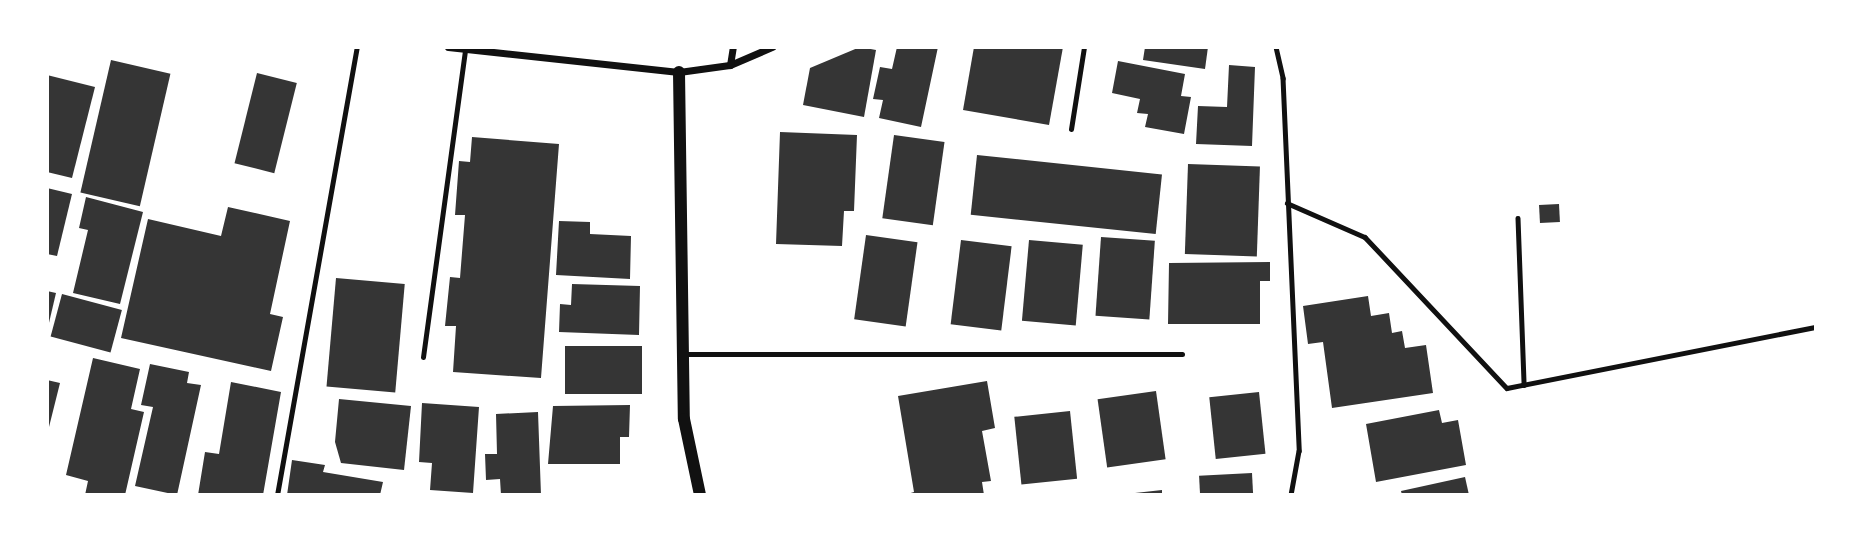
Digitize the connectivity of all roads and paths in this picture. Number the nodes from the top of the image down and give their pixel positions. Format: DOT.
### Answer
graph roads {
  1 [pos="357,47"];
  2 [pos="448,47"];
  3 [pos="733,47"];
  4 [pos="772,47"];
  5 [pos="1084,47"];
  6 [pos="1276,47"];
  7 [pos="464,49"];
  8 [pos="730,65"];
  9 [pos="679,72"];
  10 [pos="1071,129"];
  11 [pos="1287,203"];
  12 [pos="1518,218"];
  13 [pos="1816,327"];
  14 [pos="683,354"];
  15 [pos="1182,354"];
  16 [pos="423,357"];
  17 [pos="1524,385"];
  18 [pos="277,495"];
  19 [pos="700,495"];
  20 [pos="1291,495"];
  1 -- 18 [label="lane"];
  2 -- 7 [label="street"];
  3 -- 8 [label="street"];
  4 -- 8 [label="street"];
  5 -- 10 [label="lane"];
  6 -- 11 [label="path"];
  7 -- 9 [label="street"];
  7 -- 16 [label="lane"];
  8 -- 9 [label="street"];
  9 -- 14 [label="street"];
  11 -- 17 [label="path"];
  11 -- 20 [label="path"];
  12 -- 17 [label="path"];
  13 -- 17 [label="path"];
  14 -- 15 [label="lane"];
  14 -- 19 [label="street"];
}
